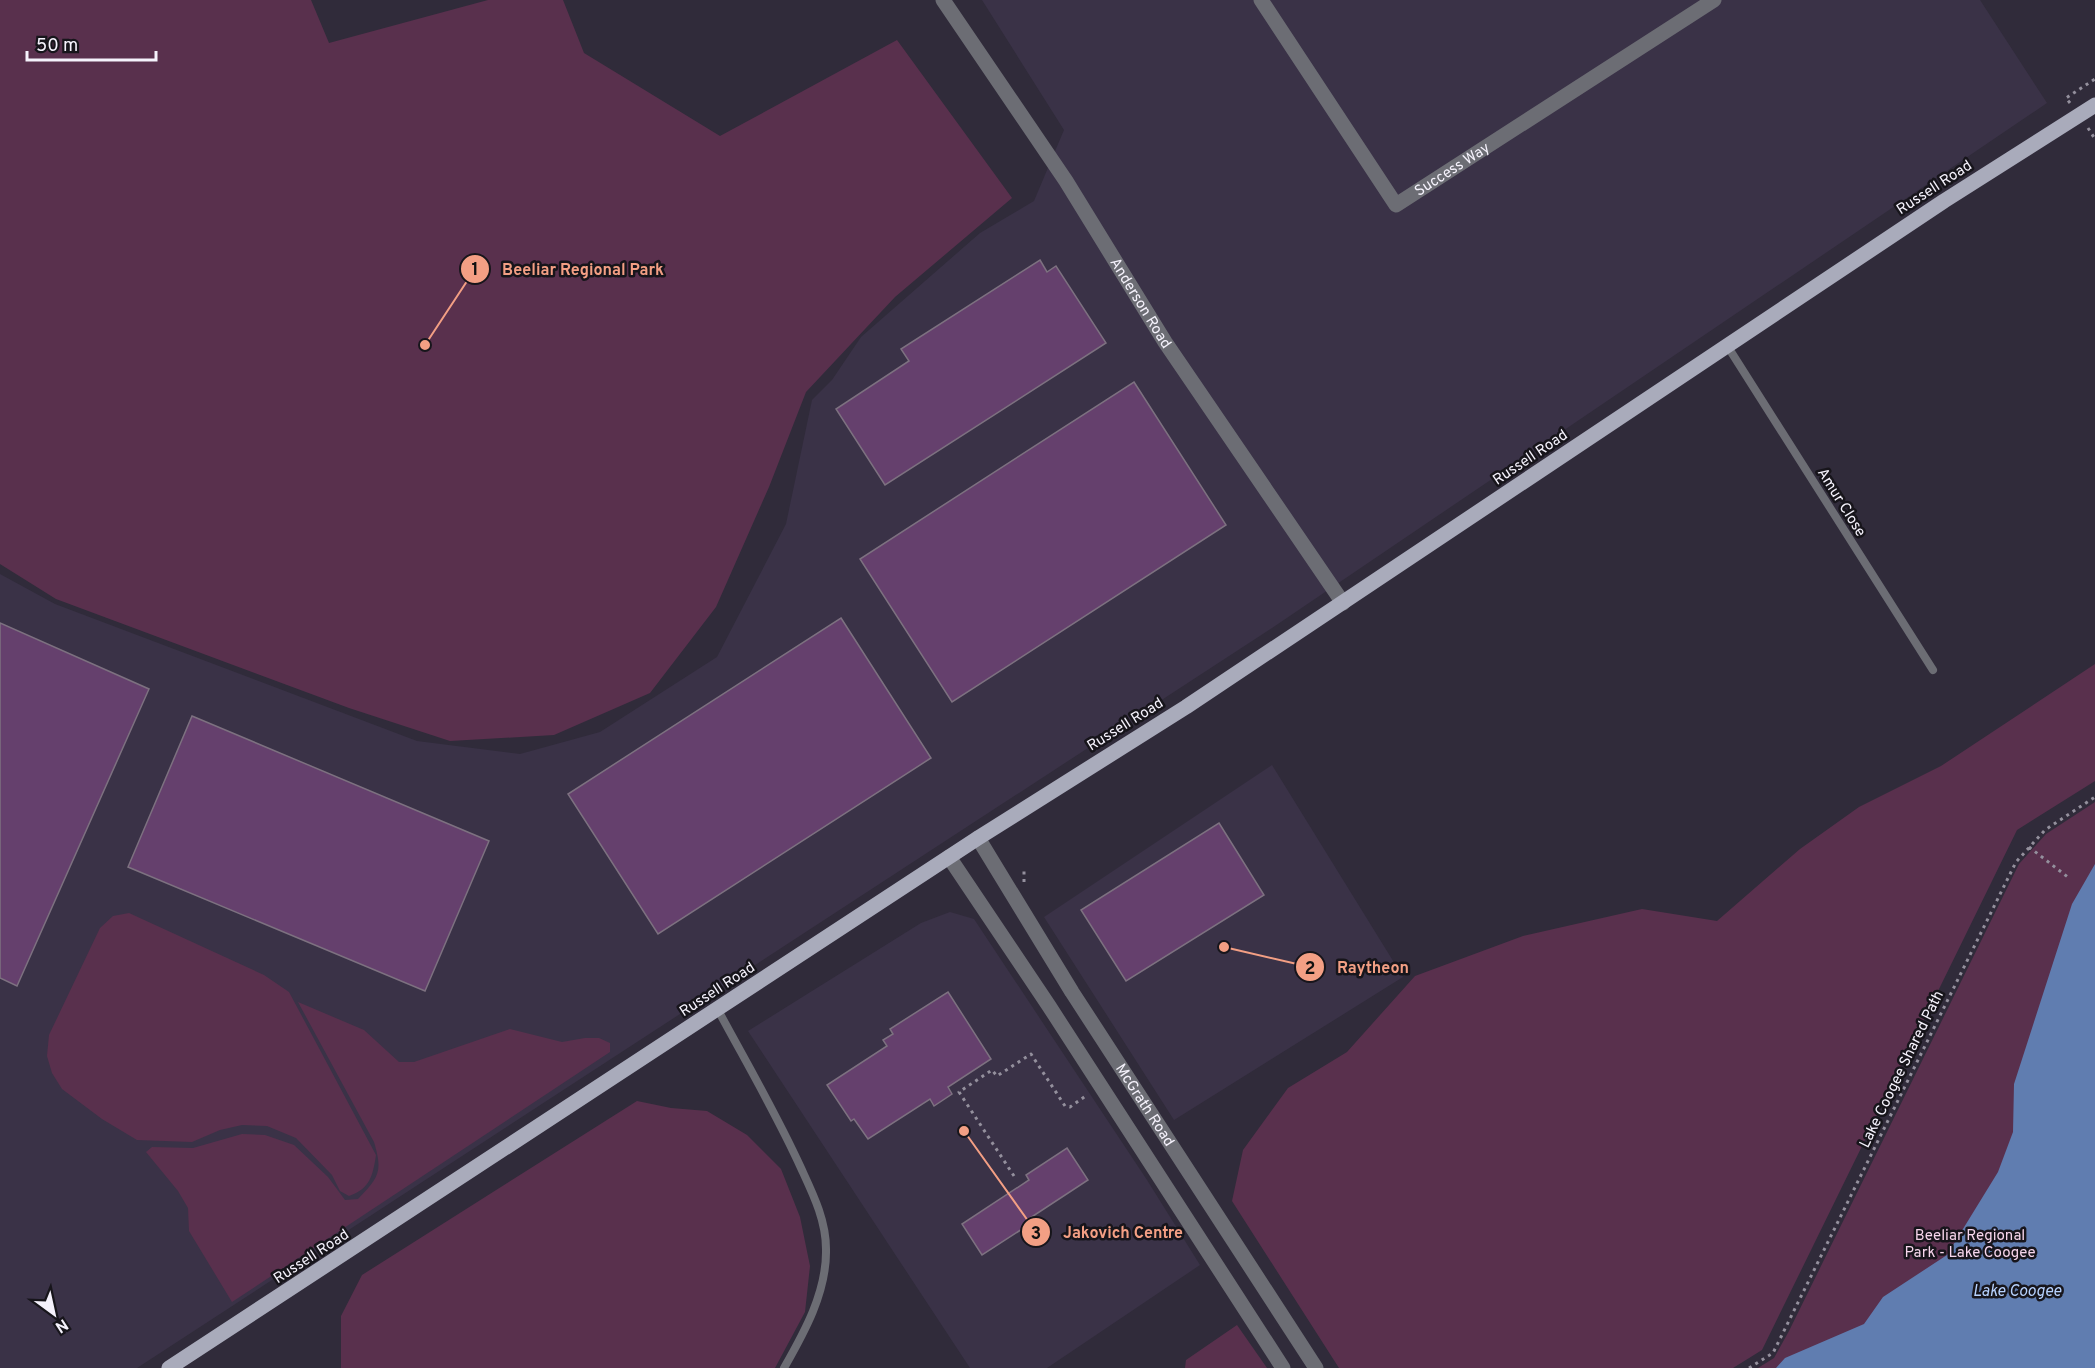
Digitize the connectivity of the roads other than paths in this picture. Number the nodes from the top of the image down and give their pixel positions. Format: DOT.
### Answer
graph roads {
  1 [pos="943,0"];
  2 [pos="1261,0"];
  3 [pos="1714,0"];
  4 [pos="2095,105"];
  5 [pos="1728,347"];
  6 [pos="1343,603"];
  7 [pos="1933,670"];
  8 [pos="978,838"];
  9 [pos="949,857"];
  10 [pos="718,1010"];
  11 [pos="169,1368"];
  12 [pos="784,1368"];
  13 [pos="1283,1368"];
  14 [pos="1316,1368"];
  1 -- 6 [label="street, Anderson Road"];
  2 -- 3 [label="street, Success Way"];
  4 -- 5 [label="main road, Russell Road"];
  5 -- 6 [label="main road, Russell Road"];
  5 -- 7 [label="lane, Amur Close"];
  6 -- 8 [label="main road, Russell Road"];
  8 -- 9 [label="main road, Russell Road"];
  8 -- 14 [label="street, McGrath Road"];
  9 -- 10 [label="main road, Russell Road"];
  9 -- 13 [label="street, McGrath Road"];
  10 -- 11 [label="main road, Russell Road"];
  10 -- 12 [label="lane"];
}
